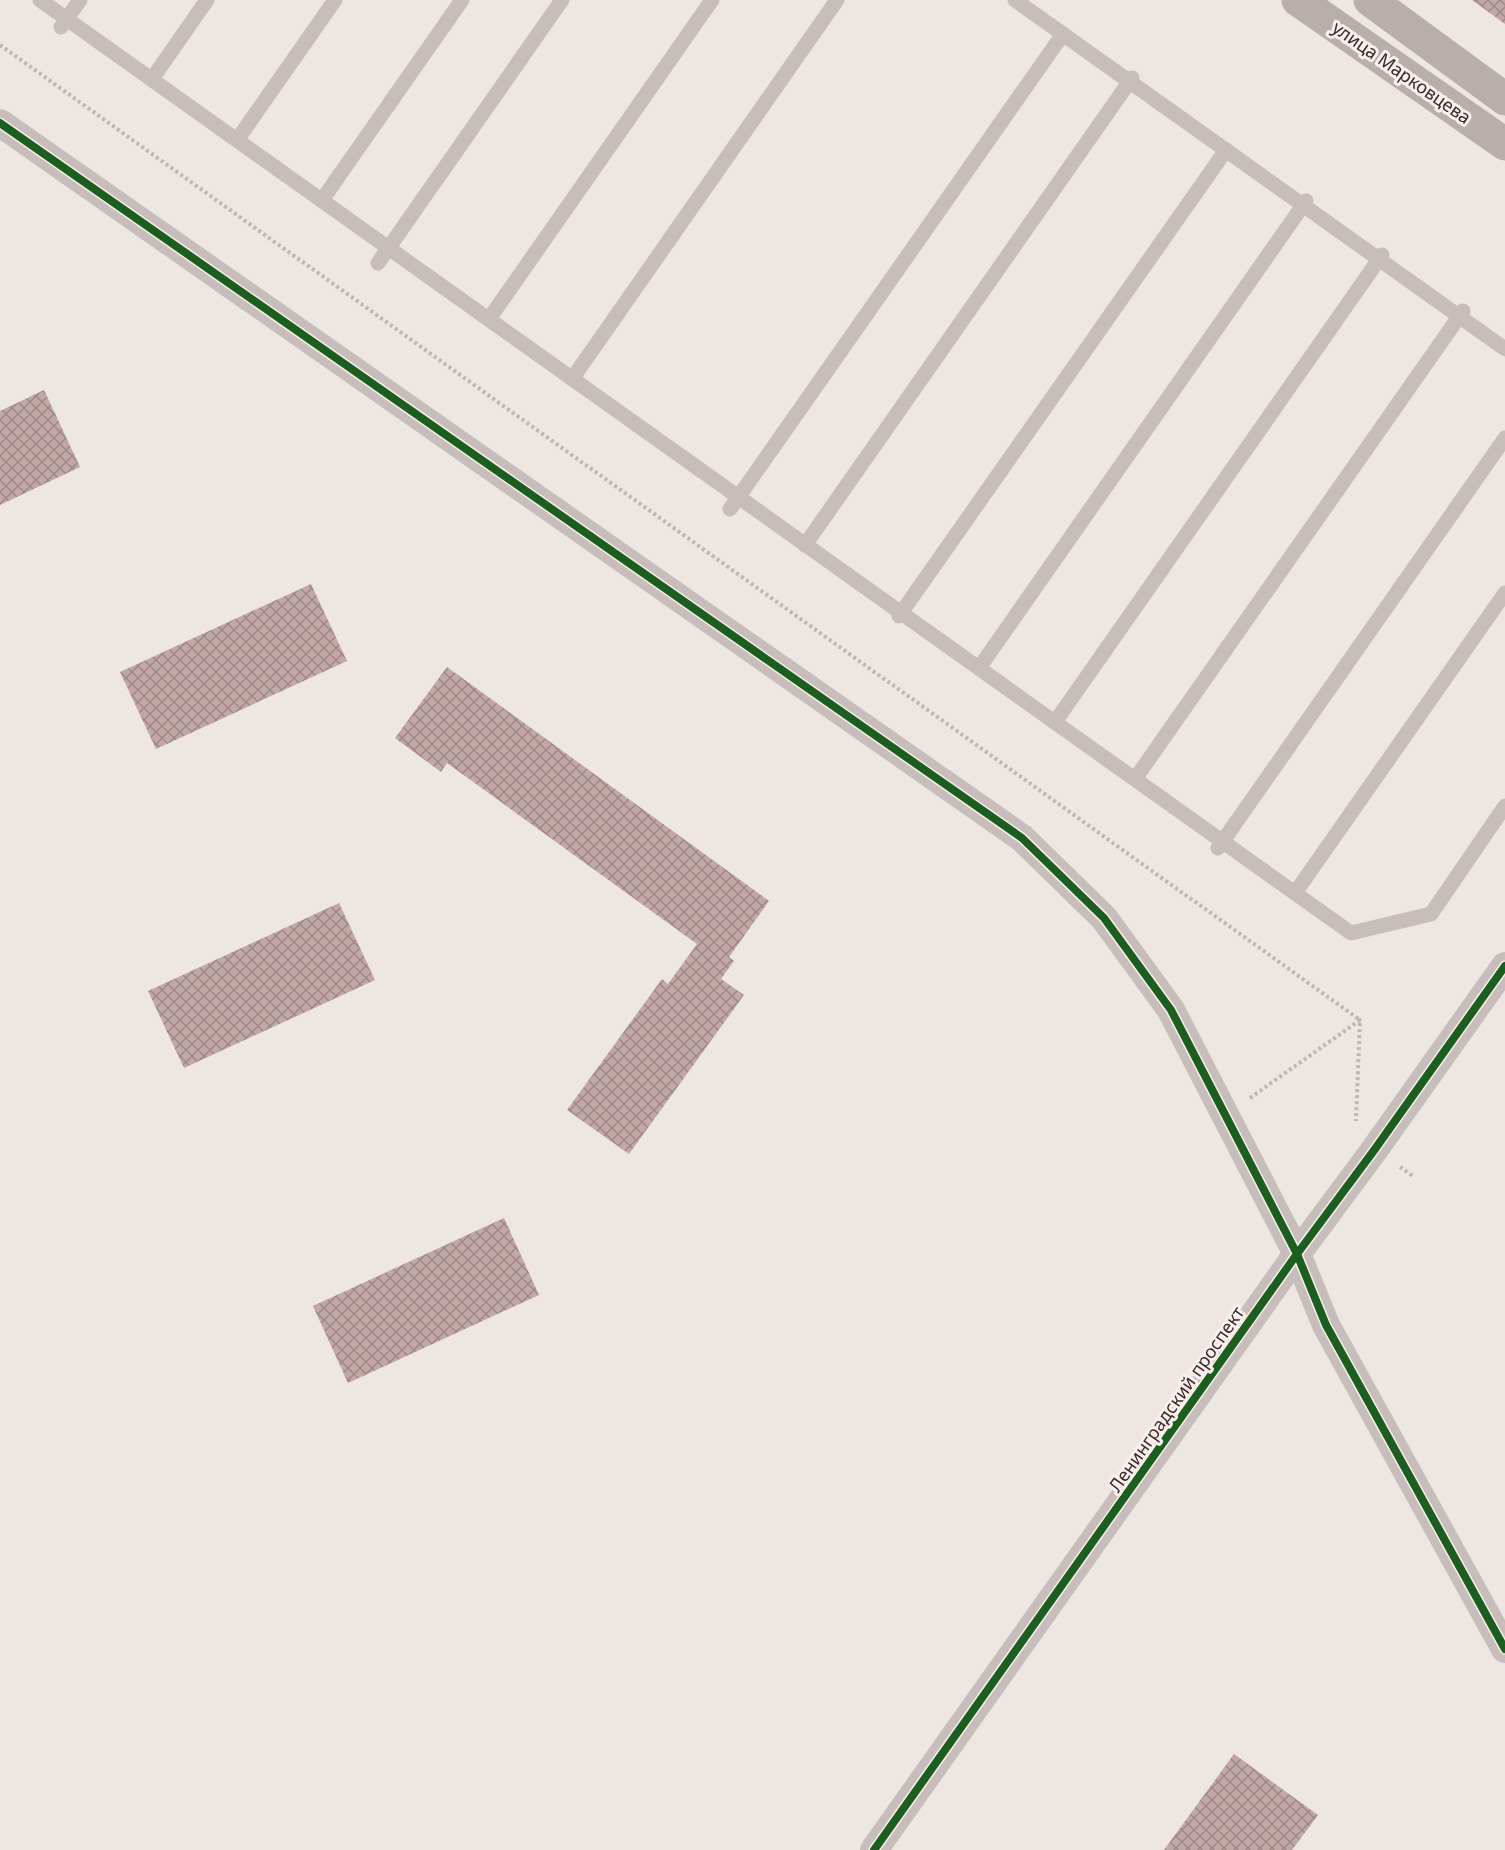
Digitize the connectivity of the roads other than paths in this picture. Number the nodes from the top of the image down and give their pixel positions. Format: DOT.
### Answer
graph roads {
  1 [pos="40,0"];
  2 [pos="80,0"];
  3 [pos="207,0"];
  4 [pos="334,0"];
  5 [pos="462,0"];
  6 [pos="562,0"];
  7 [pos="712,0"];
  8 [pos="837,0"];
  9 [pos="1015,0"];
  10 [pos="1298,0"];
  11 [pos="1370,0"];
  12 [pos="64,23"];
  13 [pos="1063,34"];
  14 [pos="152,79"];
  15 [pos="1131,80"];
  16 [pos="1505,99"];
  17 [pos="0,123"];
  18 [pos="237,140"];
  19 [pos="1505,144"];
  20 [pos="1226,150"];
  21 [pos="322,200"];
  22 [pos="1305,203"];
  23 [pos="389,248"];
  24 [pos="1381,257"];
  25 [pos="378,263"];
  26 [pos="1461,314"];
  27 [pos="489,319"];
  28 [pos="1505,349"];
  29 [pos="572,379"];
  30 [pos="1505,438"];
  31 [pos="734,503"];
  32 [pos="805,544"];
  33 [pos="1505,592"];
  34 [pos="901,614"];
  35 [pos="979,668"];
  36 [pos="1055,722"];
  37 [pos="1135,779"];
  38 [pos="1505,806"];
  39 [pos="1220,845"];
  40 [pos="1295,892"];
  41 [pos="1505,966"];
  42 [pos="1297,1254"];
  43 [pos="1505,1649"];
  44 [pos="874,1850"];
  1 -- 12 [label="lane"];
  2 -- 12 [label="lane"];
  3 -- 14 [label="lane"];
  4 -- 18 [label="lane"];
  5 -- 21 [label="lane"];
  6 -- 23 [label="lane"];
  7 -- 27 [label="lane"];
  8 -- 29 [label="lane"];
  9 -- 13 [label="lane"];
  10 -- 19 [label="main road, улица Марковцева"];
  11 -- 16 [label="main road, улица Марковцева"];
  12 -- 14 [label="lane"];
  13 -- 15 [label="lane"];
  13 -- 31 [label="lane"];
  14 -- 18 [label="lane"];
  15 -- 20 [label="lane"];
  15 -- 32 [label="lane"];
  17 -- 42 [label="street"];
  18 -- 21 [label="lane"];
  20 -- 22 [label="lane"];
  20 -- 34 [label="lane"];
  21 -- 23 [label="lane"];
  22 -- 24 [label="lane"];
  22 -- 35 [label="lane"];
  23 -- 25 [label="lane"];
  23 -- 27 [label="lane"];
  24 -- 26 [label="lane"];
  24 -- 36 [label="lane"];
  26 -- 28 [label="lane"];
  26 -- 37 [label="lane"];
  27 -- 29 [label="lane"];
  29 -- 31 [label="lane"];
  30 -- 39 [label="lane"];
  31 -- 32 [label="lane"];
  32 -- 34 [label="lane"];
  33 -- 40 [label="lane"];
  34 -- 35 [label="lane"];
  35 -- 36 [label="lane"];
  36 -- 37 [label="lane"];
  37 -- 39 [label="lane"];
  38 -- 40 [label="lane"];
  39 -- 40 [label="lane"];
  41 -- 42 [label="street, Ленинградский проспект"];
  42 -- 43 [label="street"];
  42 -- 44 [label="street, Ленинградский проспект"];
}
